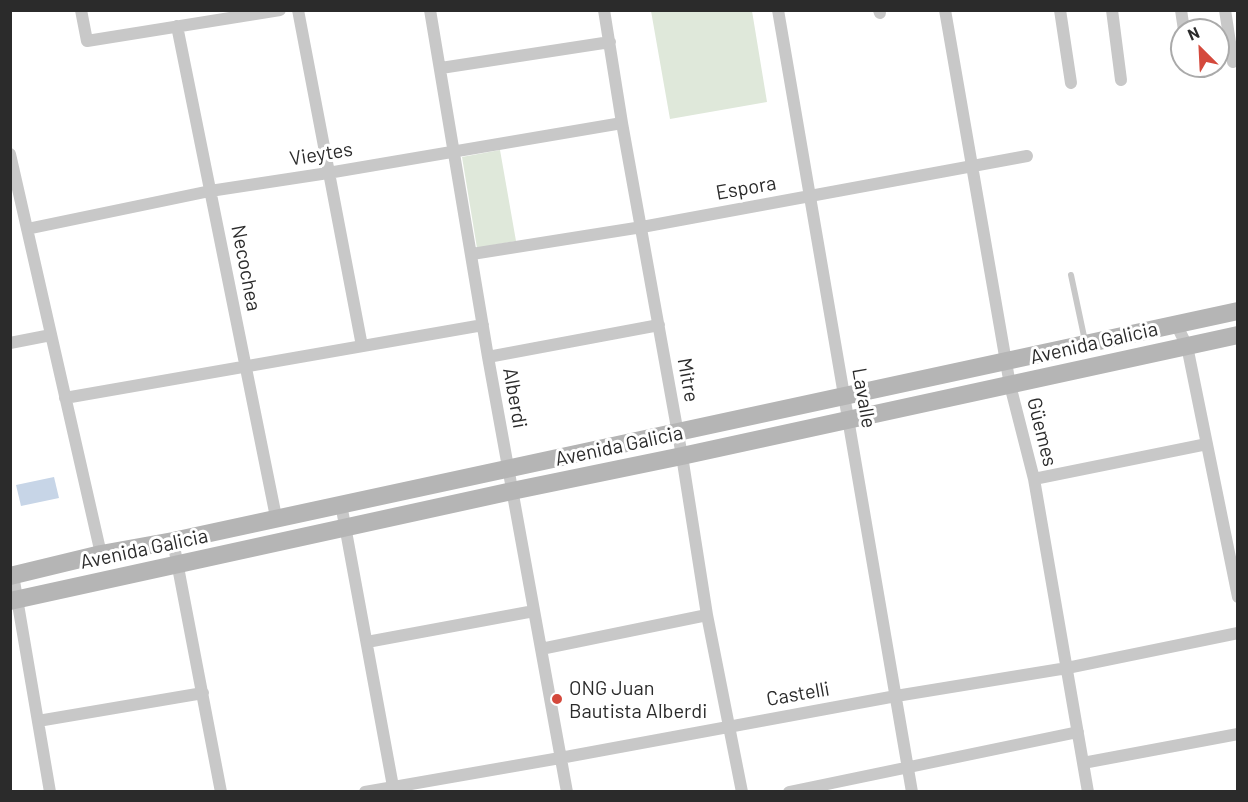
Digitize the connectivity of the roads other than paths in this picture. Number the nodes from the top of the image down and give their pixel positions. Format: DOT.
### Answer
graph roads {
  1 [pos="81,10"];
  2 [pos="280,10"];
  3 [pos="298,10"];
  4 [pos="430,10"];
  5 [pos="604,10"];
  6 [pos="778,10"];
  7 [pos="945,10"];
  8 [pos="1060,10"];
  9 [pos="1112,10"];
  10 [pos="1225,10"];
  11 [pos="258,12"];
  12 [pos="177,26"];
  13 [pos="609,42"];
  14 [pos="1233,62"];
  15 [pos="441,68"];
  16 [pos="1121,80"];
  17 [pos="1071,83"];
  18 [pos="622,123"];
  19 [pos="454,152"];
  20 [pos="1027,156"];
  21 [pos="11,161"];
  22 [pos="973,166"];
  23 [pos="328,173"];
  24 [pos="210,191"];
  25 [pos="810,196"];
  26 [pos="642,227"];
  27 [pos="27,229"];
  28 [pos="472,254"];
  29 [pos="1071,275"];
  30 [pos="1238,311"];
  31 [pos="1176,324"];
  32 [pos="483,325"];
  33 [pos="659,325"];
  34 [pos="51,335"];
  35 [pos="1238,335"];
  36 [pos="10,343"];
  37 [pos="1086,344"];
  38 [pos="362,346"];
  39 [pos="1187,346"];
  40 [pos="488,357"];
  41 [pos="1007,361"];
  42 [pos="246,366"];
  43 [pos="1010,385"];
  44 [pos="844,395"];
  45 [pos="65,398"];
  46 [pos="848,420"];
  47 [pos="678,431"];
  48 [pos="1207,444"];
  49 [pos="682,456"];
  50 [pos="508,468"];
  51 [pos="1034,479"];
  52 [pos="512,491"];
  53 [pos="341,504"];
  54 [pos="276,517"];
  55 [pos="345,527"];
  56 [pos="173,541"];
  57 [pos="101,554"];
  58 [pos="178,564"];
  59 [pos="12,576"];
  60 [pos="1238,597"];
  61 [pos="14,600"];
  62 [pos="534,611"];
  63 [pos="707,615"];
  64 [pos="1238,633"];
  65 [pos="367,642"];
  66 [pos="541,649"];
  67 [pos="1067,668"];
  68 [pos="203,693"];
  69 [pos="896,696"];
  70 [pos="38,721"];
  71 [pos="728,727"];
  72 [pos="1078,732"];
  73 [pos="1238,734"];
  74 [pos="560,758"];
  75 [pos="1083,763"];
  76 [pos="908,768"];
  77 [pos="394,789"];
  78 [pos="50,792"];
  79 [pos="221,792"];
  80 [pos="365,792"];
  81 [pos="567,792"];
  82 [pos="742,792"];
  83 [pos="789,792"];
  84 [pos="912,792"];
  85 [pos="1088,792"];
  1 -- 12 [label="street"];
  2 -- 11 [label="street"];
  3 -- 23 [label="street"];
  4 -- 15 [label="street, Alberdi"];
  5 -- 13 [label="street, Mitre"];
  6 -- 25 [label="street, Lavalle"];
  7 -- 22 [label="street, Güemes"];
  8 -- 17 [label="street"];
  9 -- 16 [label="street"];
  10 -- 14 [label="street"];
  11 -- 12 [label="street"];
  12 -- 24 [label="street, Necochea"];
  13 -- 15 [label="street"];
  13 -- 18 [label="street, Mitre"];
  15 -- 19 [label="street, Alberdi"];
  18 -- 19 [label="street, Vieytes"];
  18 -- 26 [label="street, Mitre"];
  19 -- 23 [label="street, Vieytes"];
  19 -- 28 [label="street, Alberdi"];
  20 -- 22 [label="street, Espora"];
  21 -- 27 [label="street"];
  22 -- 25 [label="street, Espora"];
  22 -- 41 [label="street, Güemes"];
  23 -- 24 [label="street, Vieytes"];
  23 -- 38 [label="street"];
  24 -- 27 [label="street, Vieytes"];
  24 -- 42 [label="street, Necochea"];
  25 -- 26 [label="street, Espora"];
  25 -- 44 [label="street, Lavalle"];
  26 -- 28 [label="street, Espora"];
  26 -- 33 [label="street, Mitre"];
  27 -- 34 [label="street"];
  28 -- 32 [label="street, Alberdi"];
  29 -- 37 [label="lane"];
  30 -- 31 [label="main road, Avenida Galicia"];
  31 -- 37 [label="main road, Avenida Galicia"];
  31 -- 39 [label="street"];
  32 -- 38 [label="street"];
  32 -- 40 [label="street, Alberdi"];
  33 -- 40 [label="street"];
  33 -- 47 [label="street, Mitre"];
  34 -- 36 [label="street"];
  34 -- 45 [label="street"];
  35 -- 39 [label="main road, Avenida Galicia"];
  37 -- 41 [label="main road, Avenida Galicia"];
  38 -- 42 [label="street"];
  39 -- 43 [label="main road, Avenida Galicia"];
  39 -- 48 [label="street"];
  40 -- 50 [label="street, Alberdi"];
  41 -- 43 [label="street, Güemes"];
  41 -- 44 [label="main road, Avenida Galicia"];
  42 -- 45 [label="street"];
  42 -- 54 [label="street, Necochea"];
  43 -- 46 [label="main road, Avenida Galicia"];
  43 -- 51 [label="street, Güemes"];
  44 -- 46 [label="street, Lavalle"];
  44 -- 47 [label="main road, Avenida Galicia"];
  45 -- 57 [label="street"];
  46 -- 49 [label="main road, Avenida Galicia"];
  46 -- 69 [label="street, Lavalle"];
  47 -- 49 [label="street, Mitre"];
  47 -- 50 [label="main road, Avenida Galicia"];
  48 -- 51 [label="street"];
  48 -- 60 [label="street"];
  49 -- 52 [label="main road, Avenida Galicia"];
  49 -- 63 [label="street, Mitre"];
  50 -- 52 [label="street, Alberdi"];
  50 -- 53 [label="main road, Avenida Galicia"];
  51 -- 67 [label="street, Güemes"];
  52 -- 55 [label="main road, Avenida Galicia"];
  52 -- 62 [label="street, Alberdi"];
  53 -- 54 [label="main road, Avenida Galicia"];
  53 -- 55 [label="street"];
  54 -- 56 [label="main road, Avenida Galicia"];
  55 -- 58 [label="main road, Avenida Galicia"];
  55 -- 65 [label="street"];
  56 -- 57 [label="main road, Avenida Galicia"];
  56 -- 58 [label="street"];
  57 -- 59 [label="main road, Avenida Galicia"];
  58 -- 61 [label="main road, Avenida Galicia"];
  58 -- 68 [label="street"];
  59 -- 61 [label="street"];
  61 -- 70 [label="street"];
  62 -- 65 [label="street"];
  62 -- 66 [label="street, Alberdi"];
  63 -- 66 [label="street"];
  63 -- 71 [label="street, Mitre"];
  64 -- 67 [label="street, Castelli"];
  65 -- 77 [label="street"];
  66 -- 74 [label="street, Alberdi"];
  67 -- 69 [label="street, Castelli"];
  67 -- 72 [label="street, Güemes"];
  68 -- 70 [label="street"];
  68 -- 79 [label="street"];
  69 -- 71 [label="street, Castelli"];
  69 -- 76 [label="street, Lavalle"];
  70 -- 78 [label="street"];
  71 -- 74 [label="street, Castelli"];
  71 -- 82 [label="street, Mitre"];
  72 -- 75 [label="street, Güemes"];
  72 -- 76 [label="street"];
  73 -- 75 [label="street"];
  74 -- 77 [label="street, Castelli"];
  74 -- 81 [label="street, Alberdi"];
  75 -- 85 [label="street, Güemes"];
  76 -- 83 [label="street"];
  76 -- 84 [label="street, Lavalle"];
  77 -- 80 [label="street, Castelli"];
}
